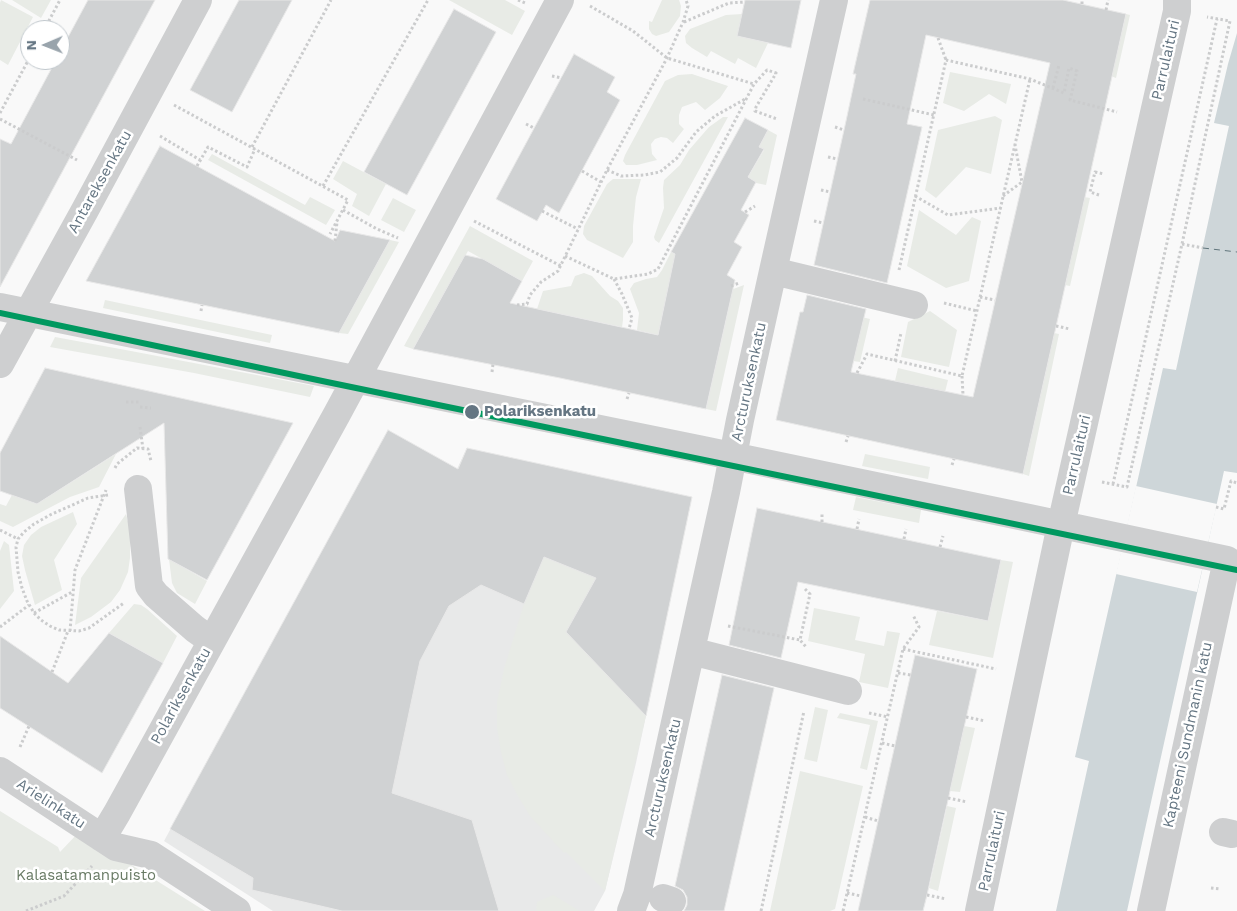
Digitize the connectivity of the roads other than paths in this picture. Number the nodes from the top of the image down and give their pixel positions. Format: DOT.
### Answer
graph roads {
  1 [pos="198,0"];
  2 [pos="834,0"];
  3 [pos="1177,0"];
  4 [pos="573,2"];
  5 [pos="773,272"];
  6 [pos="914,305"];
  7 [pos="0,307"];
  8 [pos="28,312"];
  9 [pos="0,364"];
  10 [pos="355,379"];
  11 [pos="733,457"];
  12 [pos="138,489"];
  13 [pos="1061,525"];
  14 [pos="1226,560"];
  15 [pos="212,640"];
  16 [pos="691,651"];
  17 [pos="855,701"];
  18 [pos="0,771"];
  19 [pos="105,840"];
  20 [pos="237,911"];
  21 [pos="631,911"];
  22 [pos="979,911"];
  23 [pos="1150,911"];
  1 -- 8 [label="street, Antareksenkatu"];
  2 -- 5 [label="street, Arcturuksenkatu"];
  3 -- 13 [label="street, Parrulaituri"];
  4 -- 10 [label="street, Polariksenkatu"];
  5 -- 6 [label="street"];
  5 -- 11 [label="street, Arcturuksenkatu"];
  7 -- 8 [label="street"];
  8 -- 9 [label="street, Antareksenkatu"];
  8 -- 10 [label="street"];
  10 -- 11 [label="street"];
  10 -- 15 [label="street, Polariksenkatu"];
  11 -- 13 [label="street"];
  11 -- 16 [label="street, Arcturuksenkatu"];
  12 -- 15 [label="street"];
  13 -- 14 [label="street"];
  13 -- 22 [label="street, Parrulaituri"];
  14 -- 23 [label="street, Kapteeni Sundmanin katu"];
  15 -- 19 [label="street, Polariksenkatu"];
  16 -- 17 [label="street"];
  16 -- 21 [label="street, Arcturuksenkatu"];
  18 -- 19 [label="street, Arielinkatu"];
  19 -- 20 [label="street, Arielinkatu"];
}
